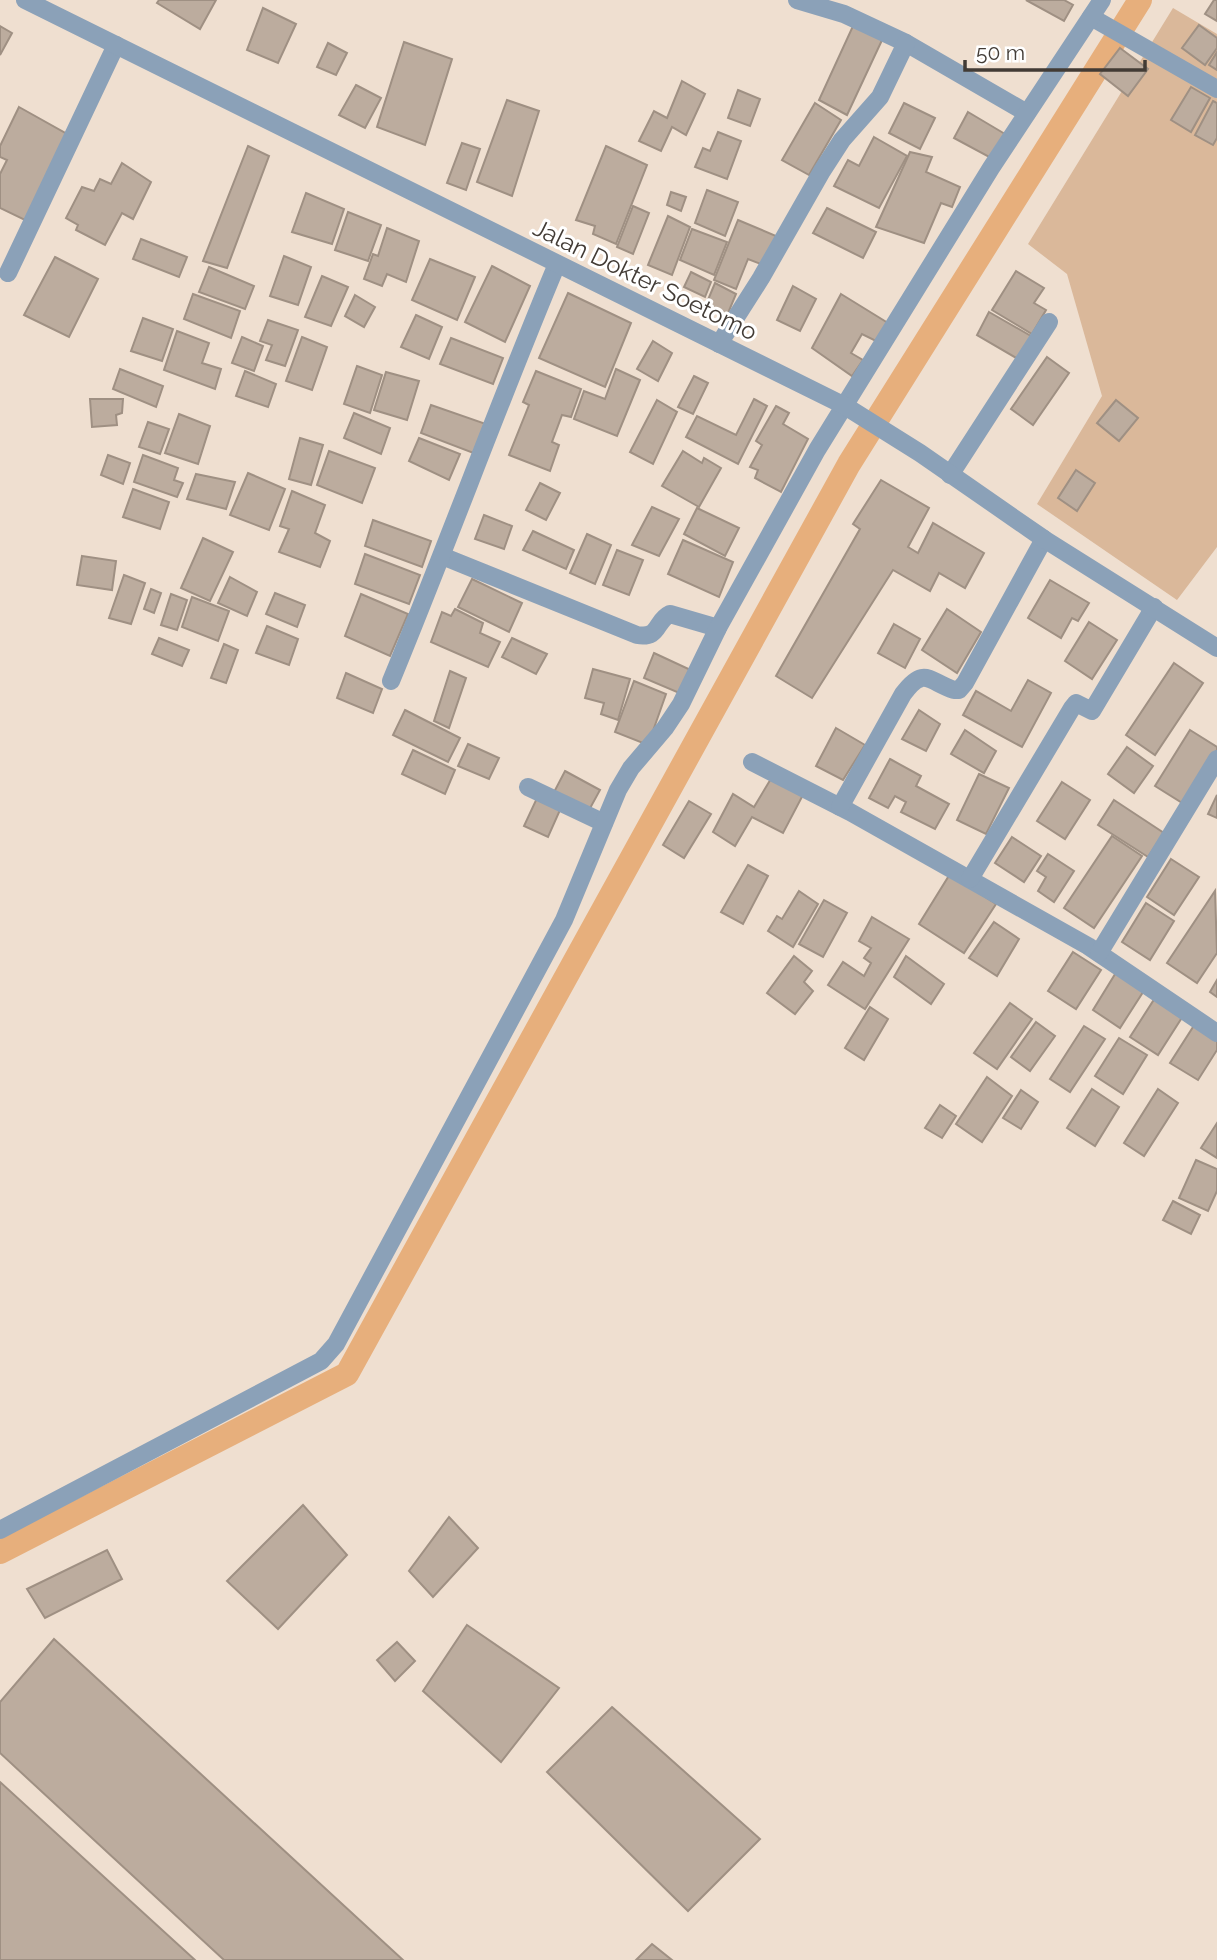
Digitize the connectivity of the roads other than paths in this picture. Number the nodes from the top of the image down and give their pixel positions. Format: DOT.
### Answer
graph roads {
  1 [pos="25,0"];
  2 [pos="797,0"];
  3 [pos="1102,0"];
  4 [pos="1097,21"];
  5 [pos="906,43"];
  6 [pos="116,45"];
  7 [pos="1217,89"];
  8 [pos="1027,113"];
  9 [pos="557,264"];
  10 [pos="8,273"];
  11 [pos="1049,322"];
  12 [pos="719,344"];
  13 [pos="845,406"];
  14 [pos="950,475"];
  15 [pos="1044,539"];
  16 [pos="442,556"];
  17 [pos="1154,607"];
  18 [pos="718,628"];
  19 [pos="1217,648"];
  20 [pos="391,681"];
  21 [pos="1217,759"];
  22 [pos="752,762"];
  23 [pos="528,787"];
  24 [pos="840,807"];
  25 [pos="604,823"];
  26 [pos="970,879"];
  27 [pos="1099,953"];
  28 [pos="1217,1033"];
  29 [pos="0,1530"];
  1 -- 6 [label="street, Jalan Dokter Soetomo"];
  2 -- 5 [label="street"];
  3 -- 4 [label="street"];
  4 -- 7 [label="street"];
  4 -- 8 [label="street"];
  5 -- 8 [label="street"];
  5 -- 12 [label="street"];
  6 -- 9 [label="street, Jalan Dokter Soetomo"];
  6 -- 10 [label="street"];
  8 -- 13 [label="street"];
  9 -- 12 [label="street, Jalan Dokter Soetomo"];
  9 -- 16 [label="street"];
  11 -- 14 [label="street"];
  12 -- 13 [label="street, Jalan Dokter Soetomo"];
  13 -- 14 [label="street, Jalan Dokter Soetomo"];
  13 -- 18 [label="street"];
  14 -- 15 [label="street, Jalan Dokter Soetomo"];
  15 -- 17 [label="street, Jalan Dokter Soetomo"];
  15 -- 24 [label="street"];
  16 -- 18 [label="street"];
  16 -- 20 [label="street"];
  17 -- 19 [label="street, Jalan Dokter Soetomo"];
  17 -- 26 [label="street"];
  18 -- 25 [label="street"];
  21 -- 27 [label="street"];
  22 -- 24 [label="street"];
  23 -- 25 [label="street"];
  24 -- 26 [label="street"];
  25 -- 29 [label="street"];
  26 -- 27 [label="street"];
  27 -- 28 [label="street"];
}
